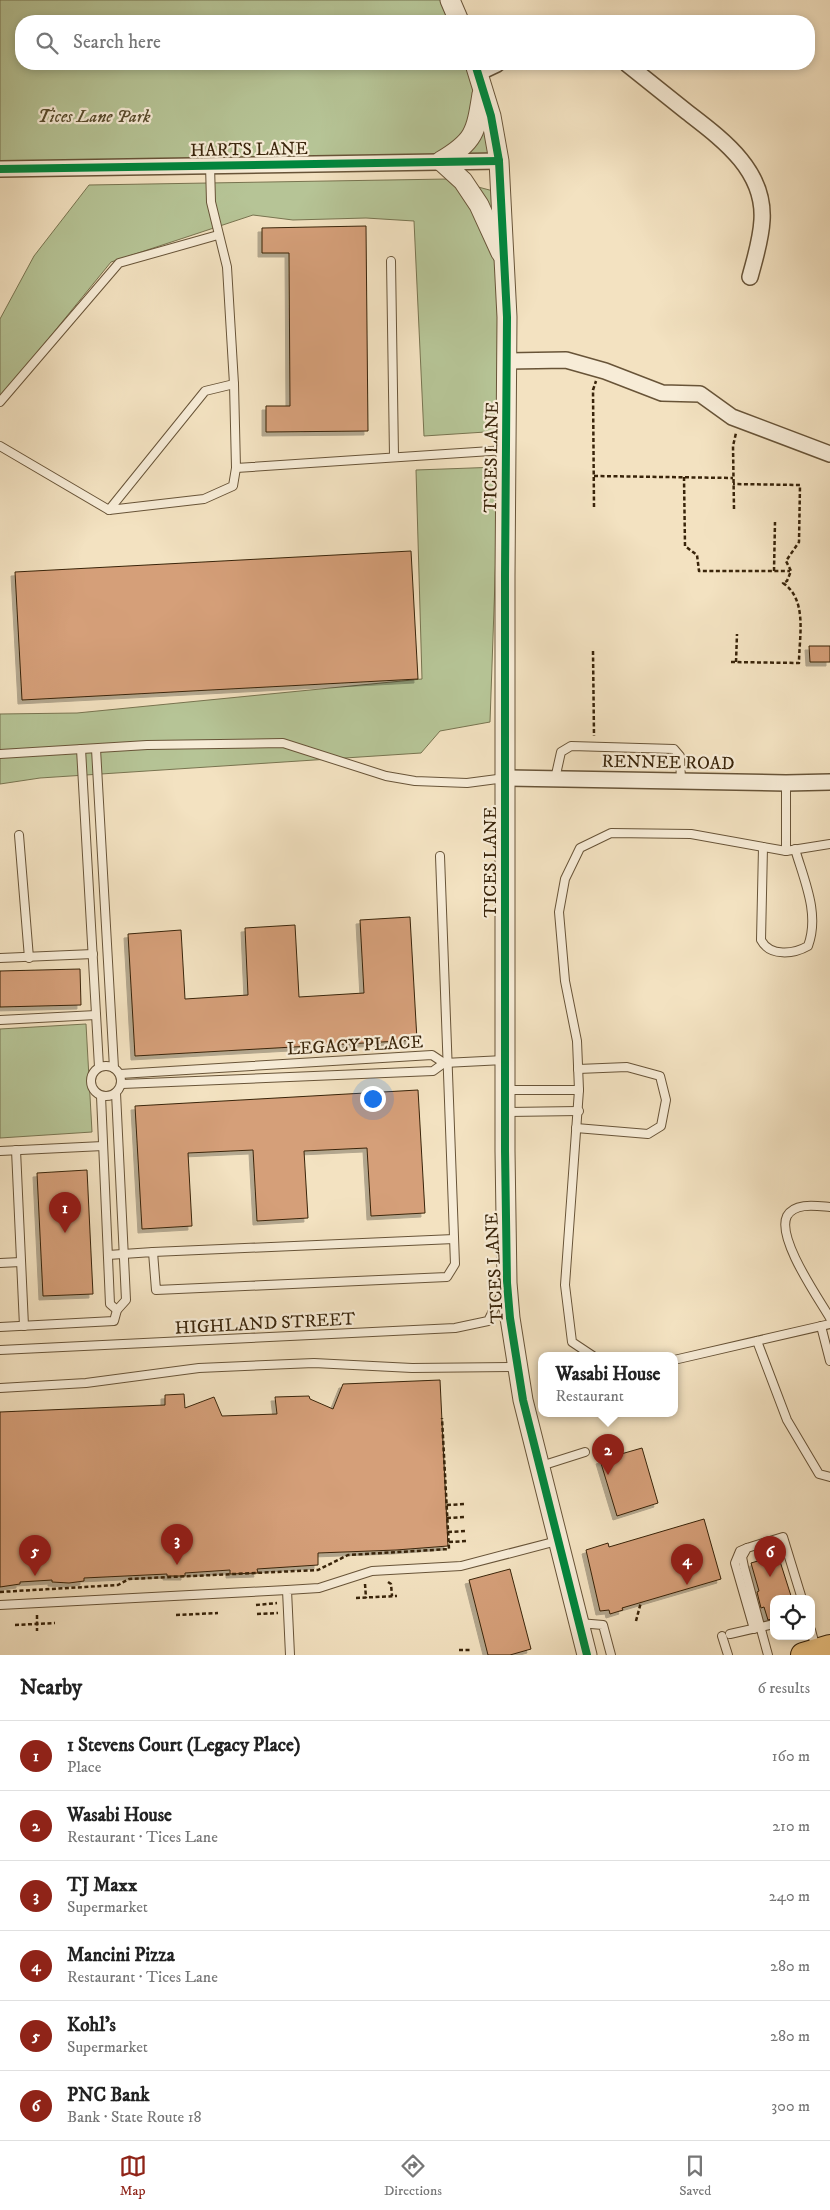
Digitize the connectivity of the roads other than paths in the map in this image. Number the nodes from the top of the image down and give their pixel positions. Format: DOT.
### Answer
graph roads {
  1 [pos="450,0"];
  2 [pos="456,15"];
  3 [pos="635,70"];
  4 [pos="479,75"];
  5 [pos="441,161"];
  6 [pos="499,161"];
  7 [pos="210,165"];
  8 [pos="0,169"];
  9 [pos="218,235"];
  10 [pos="391,260"];
  11 [pos="505,260"];
  12 [pos="750,277"];
  13 [pos="507,361"];
  14 [pos="234,384"];
  15 [pos="0,402"];
  16 [pos="0,446"];
  17 [pos="506,450"];
  18 [pos="830,454"];
  19 [pos="394,456"];
  20 [pos="236,468"];
  21 [pos="109,510"];
  22 [pos="96,749"];
  23 [pos="81,750"];
  24 [pos="0,754"];
  25 [pos="505,778"];
  26 [pos="555,779"];
  27 [pos="681,782"];
  28 [pos="830,782"];
  29 [pos="786,783"];
  30 [pos="19,835"];
  31 [pos="830,844"];
  32 [pos="763,847"];
  33 [pos="795,850"];
  34 [pos="786,851"];
  35 [pos="440,856"];
  36 [pos="106,932"];
  37 [pos="91,933"];
  38 [pos="92,954"];
  39 [pos="0,958"];
  40 [pos="29,958"];
  41 [pos="96,1015"];
  42 [pos="0,1020"];
  43 [pos="505,1060"];
  44 [pos="446,1062"];
  45 [pos="99,1067"];
  46 [pos="114,1068"];
  47 [pos="578,1068"];
  48 [pos="120,1074"];
  49 [pos="122,1084"];
  50 [pos="505,1090"];
  51 [pos="579,1090"];
  52 [pos="116,1093"];
  53 [pos="101,1096"];
  54 [pos="579,1111"];
  55 [pos="505,1112"];
  56 [pos="576,1128"];
  57 [pos="103,1146"];
  58 [pos="16,1150"];
  59 [pos="0,1151"];
  60 [pos="830,1207"];
  61 [pos="454,1240"];
  62 [pos="153,1252"];
  63 [pos="124,1254"];
  64 [pos="108,1255"];
  65 [pos="0,1262"];
  66 [pos="21,1262"];
  67 [pos="507,1283"];
  68 [pos="117,1310"];
  69 [pos="830,1318"];
  70 [pos="830,1324"];
  71 [pos="24,1326"];
  72 [pos="821,1326"];
  73 [pos="0,1327"];
  74 [pos="757,1341"];
  75 [pos="0,1350"];
  76 [pos="587,1352"];
  77 [pos="678,1359"];
  78 [pos="830,1361"];
  79 [pos="517,1367"];
  80 [pos="0,1388"];
  81 [pos="584,1452"];
  82 [pos="540,1466"];
  83 [pos="830,1477"];
  84 [pos="557,1541"];
  85 [pos="287,1590"];
  86 [pos="801,1595"];
  87 [pos="0,1605"];
  88 [pos="578,1623"];
  89 [pos="770,1625"];
  90 [pos="757,1629"];
  91 [pos="730,1634"];
  92 [pos="722,1636"];
  93 [pos="290,1655"];
  94 [pos="587,1655"];
  95 [pos="611,1655"];
  96 [pos="728,1655"];
  97 [pos="768,1655"];
  1 -- 2 [label="street"];
  3 -- 12 [label="street"];
  4 -- 5 [label="street"];
  4 -- 6 [label="street, TICES LANE"];
  5 -- 6 [label="street, HARTS LANE"];
  5 -- 7 [label="street, HARTS LANE"];
  5 -- 11 [label="street"];
  6 -- 11 [label="street, TICES LANE"];
  7 -- 8 [label="street, HARTS LANE"];
  7 -- 9 [label="lane"];
  9 -- 14 [label="lane"];
  9 -- 15 [label="lane"];
  10 -- 19 [label="lane"];
  11 -- 13 [label="street, TICES LANE"];
  13 -- 17 [label="street, TICES LANE"];
  13 -- 18 [label="street"];
  14 -- 20 [label="lane"];
  14 -- 21 [label="lane"];
  16 -- 21 [label="lane"];
  17 -- 19 [label="lane"];
  17 -- 25 [label="street, TICES LANE"];
  19 -- 20 [label="lane"];
  20 -- 21 [label="lane"];
  22 -- 23 [label="lane"];
  22 -- 25 [label="lane"];
  22 -- 36 [label="lane"];
  23 -- 24 [label="lane"];
  23 -- 37 [label="lane"];
  25 -- 26 [label="street, RENNEE ROAD"];
  25 -- 43 [label="street, TICES LANE"];
  26 -- 27 [label="street, RENNEE ROAD"];
  26 -- 27 [label="lane"];
  27 -- 29 [label="street, RENNEE ROAD"];
  28 -- 29 [label="street, RENNEE ROAD"];
  29 -- 34 [label="lane"];
  30 -- 40 [label="lane"];
  31 -- 33 [label="lane"];
  32 -- 33 [label="lane"];
  32 -- 34 [label="lane"];
  32 -- 47 [label="lane"];
  33 -- 34 [label="lane"];
  35 -- 44 [label="lane"];
  36 -- 37 [label="lane"];
  36 -- 46 [label="lane"];
  37 -- 38 [label="lane"];
  38 -- 40 [label="lane"];
  38 -- 41 [label="lane"];
  39 -- 40 [label="lane"];
  41 -- 42 [label="lane"];
  41 -- 45 [label="lane"];
  43 -- 44 [label="lane"];
  43 -- 50 [label="street, TICES LANE"];
  44 -- 48 [label="lane, LEGACY PLACE"];
  44 -- 49 [label="lane, LEGACY PLACE"];
  44 -- 61 [label="lane"];
  45 -- 46 [label="lane"];
  45 -- 53 [label="lane"];
  46 -- 48 [label="lane"];
  47 -- 51 [label="lane"];
  47 -- 56 [label="lane"];
  48 -- 49 [label="lane"];
  49 -- 52 [label="lane"];
  50 -- 51 [label="lane"];
  50 -- 55 [label="street, TICES LANE"];
  51 -- 54 [label="lane"];
  52 -- 53 [label="lane"];
  52 -- 63 [label="lane"];
  53 -- 57 [label="lane"];
  54 -- 55 [label="lane"];
  54 -- 56 [label="lane"];
  55 -- 67 [label="street, TICES LANE"];
  56 -- 76 [label="lane"];
  57 -- 58 [label="lane"];
  57 -- 64 [label="lane"];
  58 -- 59 [label="lane"];
  58 -- 66 [label="lane"];
  60 -- 69 [label="lane"];
  61 -- 62 [label="lane"];
  61 -- 62 [label="lane"];
  62 -- 63 [label="lane"];
  63 -- 64 [label="lane"];
  63 -- 68 [label="lane"];
  64 -- 68 [label="lane"];
  65 -- 66 [label="lane"];
  66 -- 71 [label="lane"];
  67 -- 75 [label="lane, HIGHLAND STREET"];
  67 -- 79 [label="street, TICES LANE"];
  68 -- 71 [label="lane"];
  70 -- 72 [label="lane"];
  71 -- 73 [label="lane"];
  72 -- 74 [label="lane"];
  72 -- 78 [label="lane"];
  74 -- 77 [label="lane"];
  74 -- 83 [label="lane"];
  79 -- 80 [label="lane"];
  79 -- 82 [label="street, TICES LANE"];
  81 -- 82 [label="lane"];
  82 -- 84 [label="street, TICES LANE"];
  84 -- 85 [label="lane"];
  84 -- 88 [label="street, TICES LANE"];
  85 -- 87 [label="lane"];
  85 -- 93 [label="lane"];
  86 -- 90 [label="lane"];
  88 -- 94 [label="street, TICES LANE"];
  88 -- 95 [label="lane"];
  89 -- 90 [label="lane"];
  90 -- 91 [label="lane"];
  90 -- 97 [label="lane"];
  92 -- 96 [label="lane"];
}
